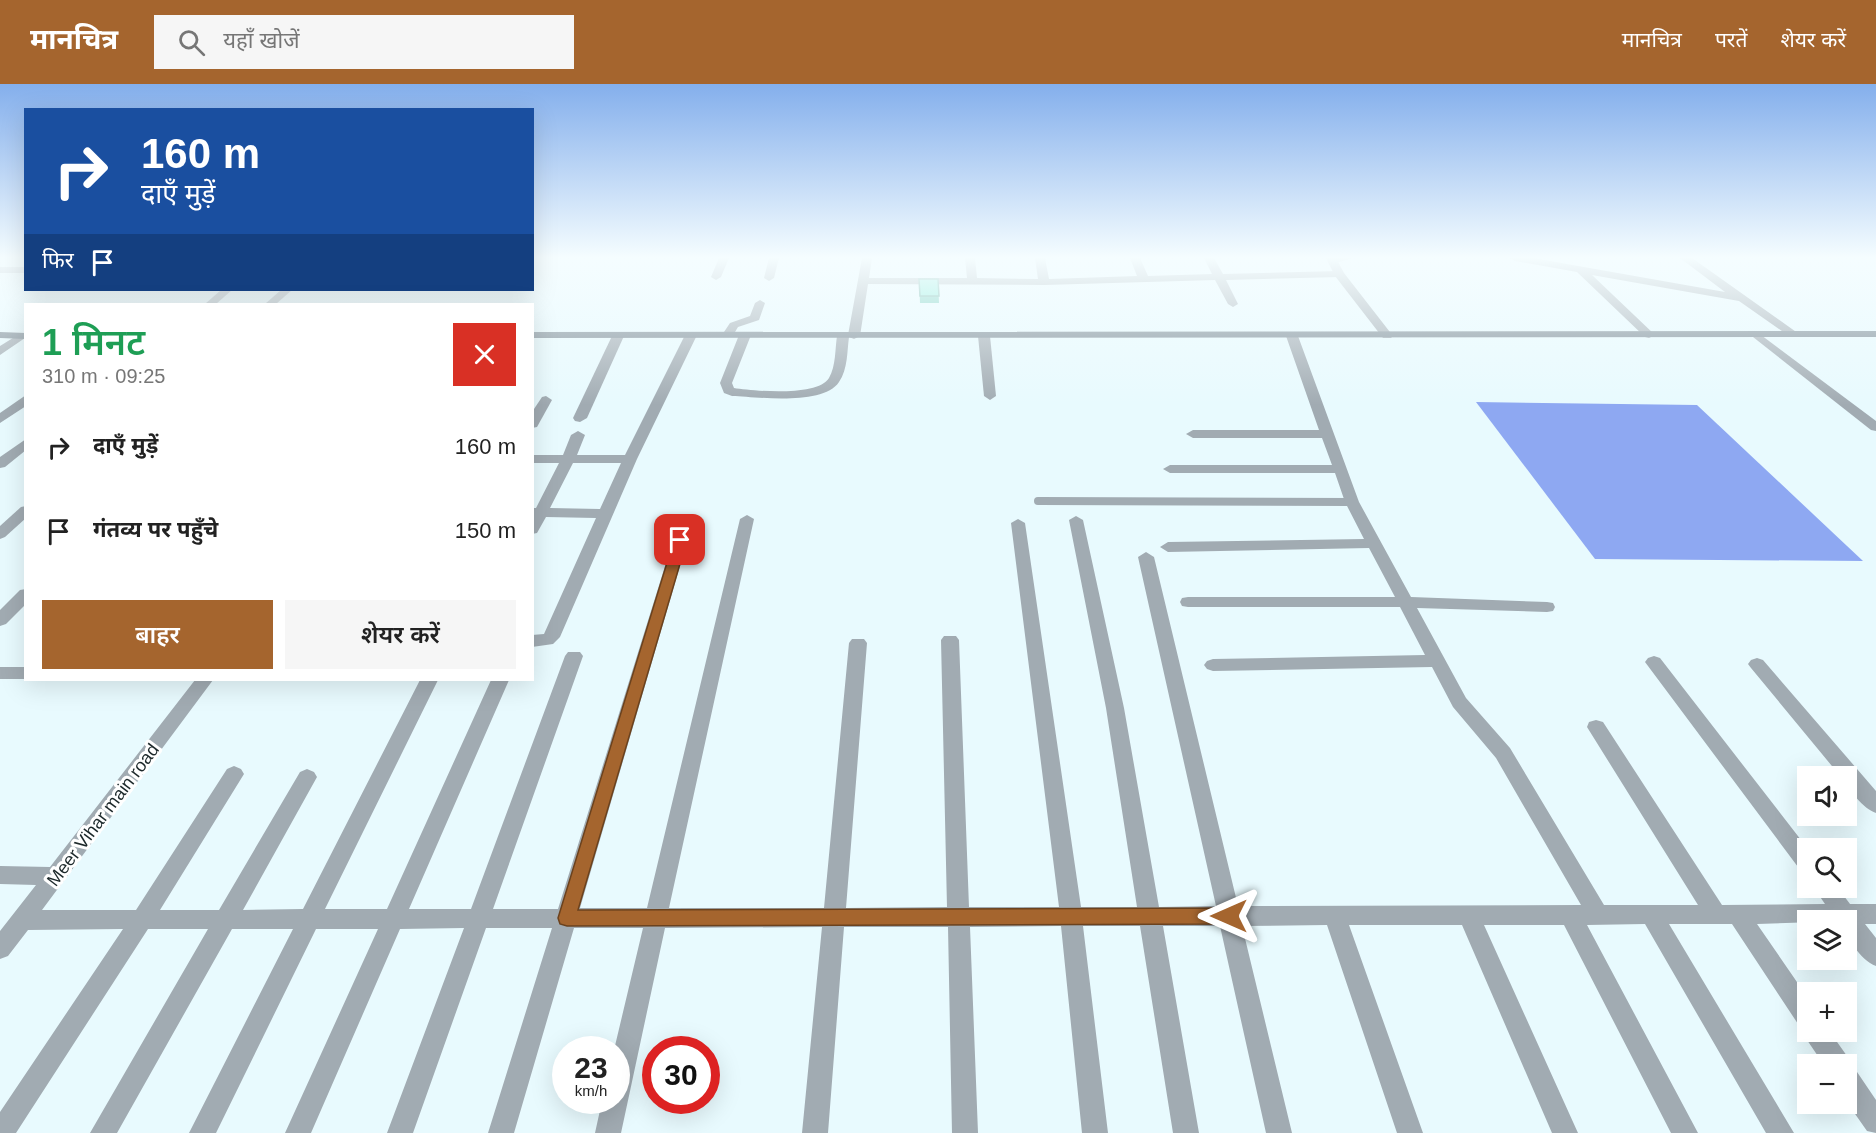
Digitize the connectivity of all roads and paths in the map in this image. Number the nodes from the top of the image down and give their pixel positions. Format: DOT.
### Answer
graph roads {
  1 [pos="759,307"];
  2 [pos="857,307"];
  3 [pos="1365,307"];
  4 [pos="1619,307"];
  5 [pos="1755,307"];
  6 [pos="1793,334"];
  7 [pos="1876,334"];
  8 [pos="0,335"];
  9 [pos="534,335"];
  10 [pos="691,335"];
  11 [pos="728,335"];
  12 [pos="745,335"];
  13 [pos="1649,335"];
  14 [pos="1757,335"];
  15 [pos="23,336"];
  16 [pos="618,336"];
  17 [pos="849,336"];
  18 [pos="984,336"];
  19 [pos="1292,336"];
  20 [pos="1387,336"];
  21 [pos="0,351"];
  22 [pos="990,396"];
  23 [pos="546,400"];
  24 [pos="24,401"];
  25 [pos="580,418"];
  26 [pos="0,419"];
  27 [pos="534,421"];
  28 [pos="1876,427"];
  29 [pos="1193,434"];
  30 [pos="1327,434"];
  31 [pos="578,435"];
  32 [pos="24,445"];
  33 [pos="534,459"];
  34 [pos="568,459"];
  35 [pos="630,459"];
  36 [pos="0,464"];
  37 [pos="1170,469"];
  38 [pos="1340,469"];
  39 [pos="1038,501"];
  40 [pos="1352,502"];
  41 [pos="537,512"];
  42 [pos="23,514"];
  43 [pos="608,514"];
  44 [pos="0,517"];
  45 [pos="687,518"];
  46 [pos="747,519"];
  47 [pos="1076,520"];
  48 [pos="1018,523"];
  49 [pos="0,534"];
  50 [pos="1374,543"];
  51 [pos="1168,547"];
  52 [pos="1146,557"];
  53 [pos="24,596"];
  54 [pos="1188,602"];
  55 [pos="1405,602"];
  56 [pos="1547,607"];
  57 [pos="0,620"];
  58 [pos="950,640"];
  59 [pos="534,641"];
  60 [pos="858,643"];
  61 [pos="574,656"];
  62 [pos="1437,661"];
  63 [pos="1654,662"];
  64 [pos="1756,664"];
  65 [pos="1213,665"];
  66 [pos="0,673"];
  67 [pos="24,673"];
  68 [pos="203,681"];
  69 [pos="428,681"];
  70 [pos="500,681"];
  71 [pos="1596,727"];
  72 [pos="234,774"];
  73 [pos="307,777"];
  74 [pos="1876,805"];
  75 [pos="1797,850"];
  76 [pos="0,875"];
  77 [pos="57,876"];
  78 [pos="1876,914"];
  79 [pos="1570,915"];
  80 [pos="1598,915"];
  81 [pos="1651,915"];
  82 [pos="1727,915"];
  83 [pos="1797,915"];
  84 [pos="1857,915"];
  85 [pos="1150,916"];
  86 [pos="1229,916"];
  87 [pos="1335,916"];
  88 [pos="1469,916"];
  89 [pos="834,917"];
  90 [pos="958,917"];
  91 [pos="1072,917"];
  92 [pos="477,918"];
  93 [pos="567,918"];
  94 [pos="658,918"];
  95 [pos="142,919"];
  96 [pos="226,919"];
  97 [pos="309,919"];
  98 [pos="394,919"];
  99 [pos="22,920"];
  100 [pos="1857,931"];
  101 [pos="0,949"];
  102 [pos="1876,956"];
  103 [pos="1797,1005"];
  104 [pos="630,1036"];
  105 [pos="1857,1094"];
  106 [pos="612,1114"];
  107 [pos="1876,1122"];
  108 [pos="1,1133"];
  109 [pos="103,1133"];
  110 [pos="202,1133"];
  111 [pos="298,1133"];
  112 [pos="399,1133"];
  113 [pos="501,1133"];
  114 [pos="608,1133"];
  115 [pos="815,1133"];
  116 [pos="965,1133"];
  117 [pos="1095,1133"];
  118 [pos="1186,1133"];
  119 [pos="1279,1133"];
  120 [pos="1410,1133"];
  121 [pos="1564,1133"];
  122 [pos="1685,1133"];
  123 [pos="1781,1133"];
  1 -- 11 [label="street"];
  2 -- 17 [label="street"];
  3 -- 20 [label="street"];
  4 -- 13 [label="street"];
  5 -- 6 [label="street"];
  6 -- 7 [label="main road"];
  6 -- 14 [label="main road"];
  8 -- 15 [label="main road"];
  9 -- 16 [label="main road"];
  10 -- 11 [label="main road"];
  10 -- 16 [label="main road"];
  10 -- 35 [label="street"];
  11 -- 12 [label="main road"];
  12 -- 17 [label="main road"];
  12 -- 17 [label="street"];
  13 -- 14 [label="main road"];
  13 -- 20 [label="main road"];
  14 -- 28 [label="street"];
  15 -- 21 [label="street"];
  16 -- 25 [label="street"];
  17 -- 18 [label="main road"];
  18 -- 19 [label="main road"];
  18 -- 22 [label="street"];
  19 -- 20 [label="main road"];
  19 -- 30 [label="street"];
  23 -- 27 [label="street"];
  24 -- 26 [label="street"];
  29 -- 30 [label="street"];
  30 -- 38 [label="street"];
  31 -- 34 [label="street"];
  32 -- 36 [label="street"];
  33 -- 34 [label="street"];
  34 -- 35 [label="street"];
  34 -- 41 [label="street"];
  35 -- 43 [label="street"];
  37 -- 38 [label="street"];
  38 -- 40 [label="street"];
  39 -- 40 [label="lane"];
  40 -- 50 [label="street"];
  41 -- 43 [label="street"];
  42 -- 44 [label="street"];
  42 -- 49 [label="street"];
  43 -- 59 [label="street"];
  45 -- 93 [label="street"];
  46 -- 94 [label="street"];
  47 -- 85 [label="street"];
  48 -- 91 [label="street"];
  50 -- 51 [label="street"];
  50 -- 55 [label="street"];
  52 -- 86 [label="street"];
  53 -- 57 [label="street"];
  54 -- 55 [label="street"];
  55 -- 56 [label="street"];
  55 -- 62 [label="street"];
  58 -- 90 [label="street"];
  60 -- 89 [label="street"];
  61 -- 92 [label="street"];
  62 -- 65 [label="street"];
  62 -- 80 [label="street"];
  63 -- 75 [label="street"];
  64 -- 74 [label="street"];
  66 -- 67 [label="street"];
  68 -- 77 [label="street, Meer Vihar main road"];
  69 -- 97 [label="street"];
  70 -- 98 [label="street"];
  71 -- 82 [label="street"];
  72 -- 95 [label="street"];
  73 -- 96 [label="street"];
  76 -- 77 [label="street"];
  77 -- 99 [label="street, Meer Vihar main road"];
  78 -- 84 [label="street"];
  79 -- 80 [label="street"];
  79 -- 88 [label="street"];
  79 -- 122 [label="street"];
  80 -- 81 [label="street"];
  81 -- 82 [label="street"];
  81 -- 123 [label="street"];
  82 -- 83 [label="street"];
  82 -- 103 [label="street"];
  85 -- 86 [label="street"];
  85 -- 91 [label="street"];
  85 -- 118 [label="street"];
  86 -- 87 [label="street"];
  86 -- 119 [label="street"];
  87 -- 88 [label="street"];
  87 -- 120 [label="street"];
  88 -- 121 [label="street"];
  89 -- 90 [label="street"];
  89 -- 94 [label="street"];
  89 -- 115 [label="street"];
  90 -- 91 [label="street"];
  90 -- 116 [label="street"];
  91 -- 117 [label="street"];
  92 -- 93 [label="street"];
  92 -- 98 [label="street"];
  92 -- 112 [label="street"];
  93 -- 94 [label="street"];
  93 -- 113 [label="street"];
  94 -- 104 [label="street"];
  95 -- 96 [label="street"];
  95 -- 99 [label="street"];
  95 -- 108 [label="street"];
  96 -- 97 [label="street"];
  96 -- 109 [label="street"];
  97 -- 98 [label="street"];
  97 -- 110 [label="street"];
  98 -- 111 [label="street"];
  99 -- 101 [label="street, Meer Vihar main road"];
  100 -- 102 [label="street"];
  105 -- 107 [label="street"];
  106 -- 114 [label="street"];
}
